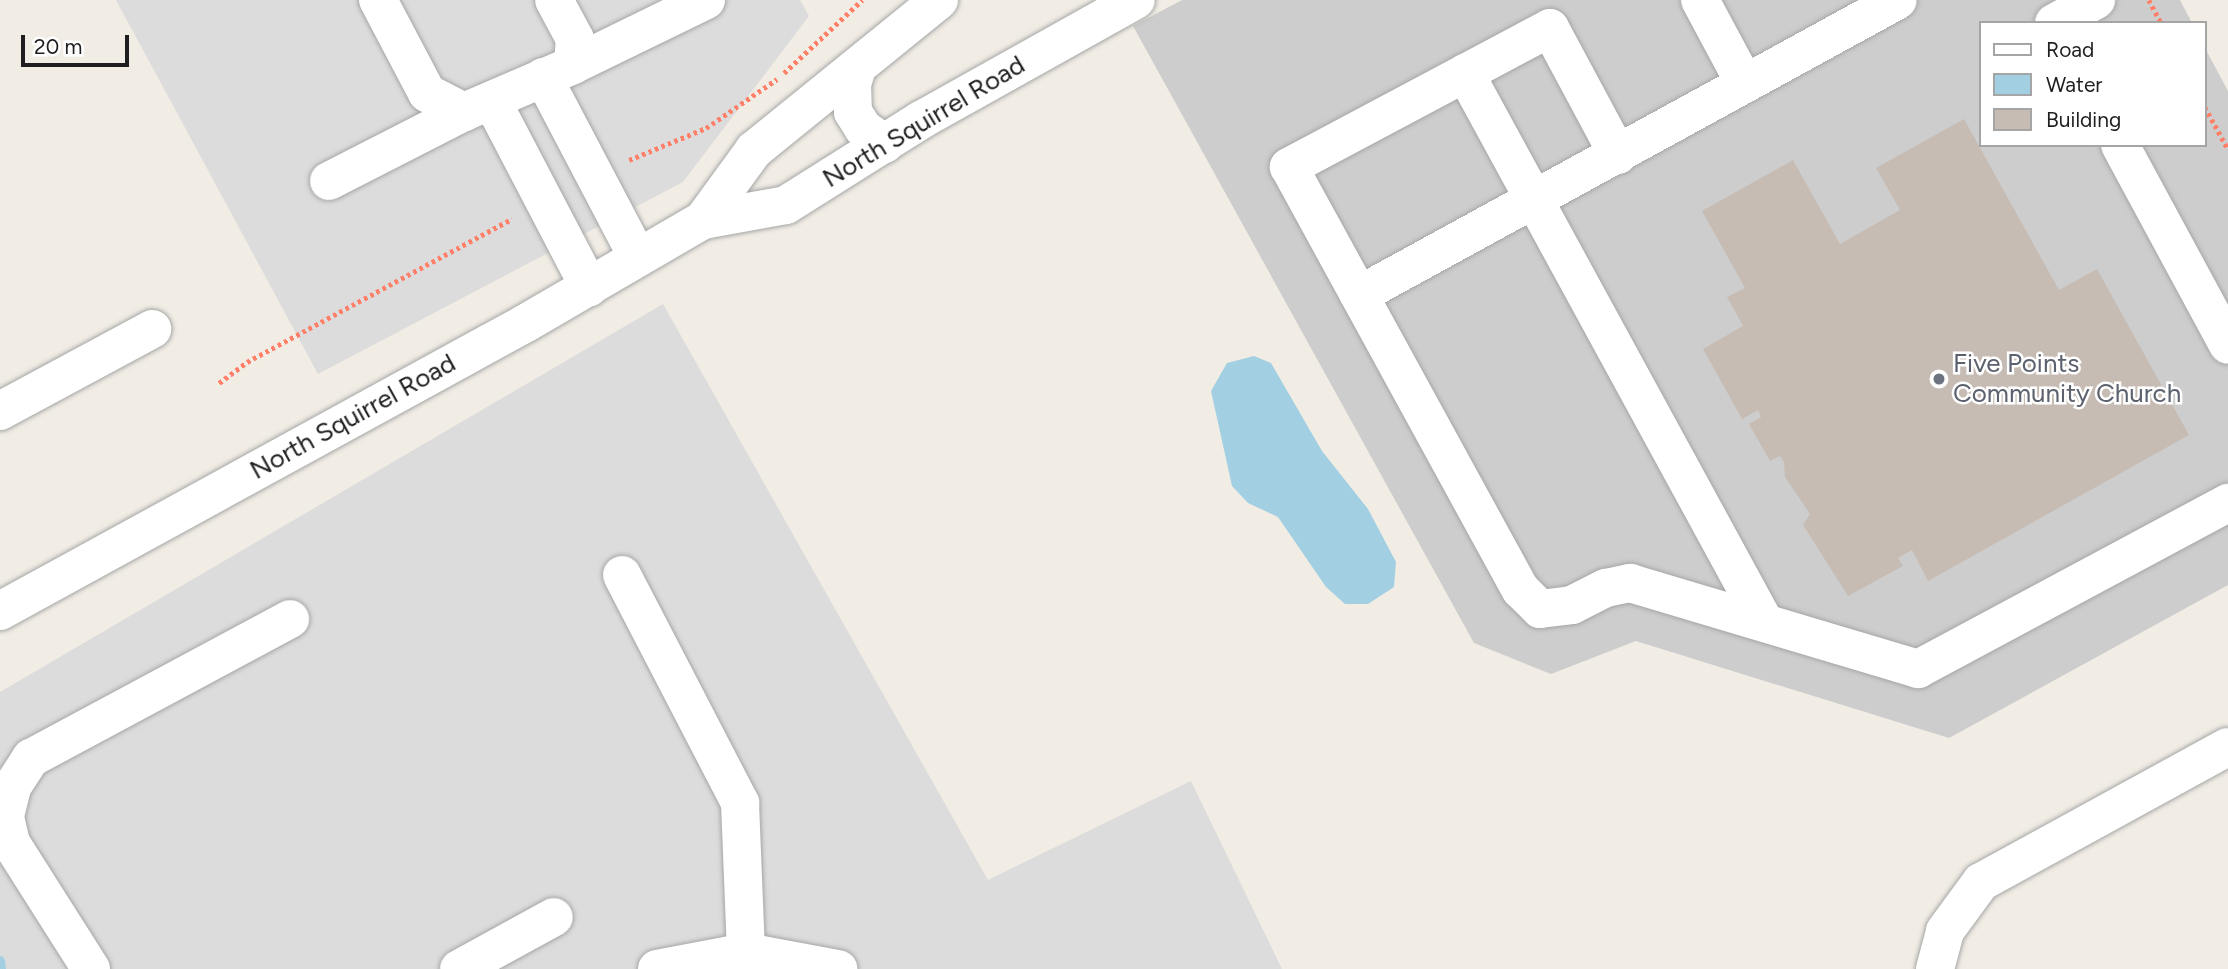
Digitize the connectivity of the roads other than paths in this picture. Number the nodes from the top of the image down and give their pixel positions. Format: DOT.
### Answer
graph roads {
  1 [pos="378,0"];
  2 [pos="554,0"];
  3 [pos="706,0"];
  4 [pos="939,0"];
  5 [pos="1136,0"];
  6 [pos="1700,0"];
  7 [pos="1898,0"];
  8 [pos="2042,0"];
  9 [pos="2096,0"];
  10 [pos="2053,21"];
  11 [pos="2058,21"];
  12 [pos="857,68"];
  13 [pos="558,71"];
  14 [pos="1465,73"];
  15 [pos="1745,83"];
  16 [pos="479,107"];
  17 [pos="885,144"];
  18 [pos="2121,147"];
  19 [pos="1618,155"];
  20 [pos="329,181"];
  21 [pos="1535,200"];
  22 [pos="704,220"];
  23 [pos="638,258"];
  24 [pos="589,287"];
  25 [pos="1359,295"];
  26 [pos="152,329"];
  27 [pos="2228,345"];
  28 [pos="0,411"];
  29 [pos="2228,503"];
  30 [pos="622,575"];
  31 [pos="0,611"];
  32 [pos="290,619"];
  33 [pos="1765,623"];
  34 [pos="2228,747"];
  35 [pos="554,917"];
  36 [pos="746,952"];
  37 [pos="90,969"];
  38 [pos="459,969"];
  39 [pos="657,969"];
  40 [pos="838,969"];
  41 [pos="1935,969"];
  1 -- 16 [label="street"];
  2 -- 13 [label="street"];
  3 -- 13 [label="street"];
  4 -- 12 [label="street, North Squirrel Road"];
  5 -- 17 [label="street, North Squirrel Road"];
  6 -- 15 [label="street"];
  7 -- 15 [label="street"];
  8 -- 10 [label="street"];
  9 -- 11 [label="street"];
  12 -- 17 [label="street"];
  12 -- 22 [label="street, North Squirrel Road"];
  13 -- 16 [label="street"];
  13 -- 23 [label="street"];
  14 -- 19 [label="street"];
  14 -- 21 [label="street"];
  14 -- 25 [label="street"];
  15 -- 19 [label="street"];
  16 -- 20 [label="street"];
  16 -- 24 [label="street"];
  17 -- 22 [label="street, North Squirrel Road"];
  18 -- 27 [label="street"];
  19 -- 21 [label="street"];
  21 -- 25 [label="street"];
  21 -- 33 [label="street"];
  22 -- 23 [label="street, North Squirrel Road"];
  23 -- 24 [label="street, North Squirrel Road"];
  24 -- 31 [label="street, North Squirrel Road"];
  25 -- 33 [label="street"];
  26 -- 28 [label="street"];
  29 -- 33 [label="street"];
  30 -- 36 [label="street"];
  32 -- 37 [label="street"];
  34 -- 41 [label="street"];
  35 -- 38 [label="street"];
  36 -- 39 [label="street"];
  36 -- 40 [label="street"];
}
